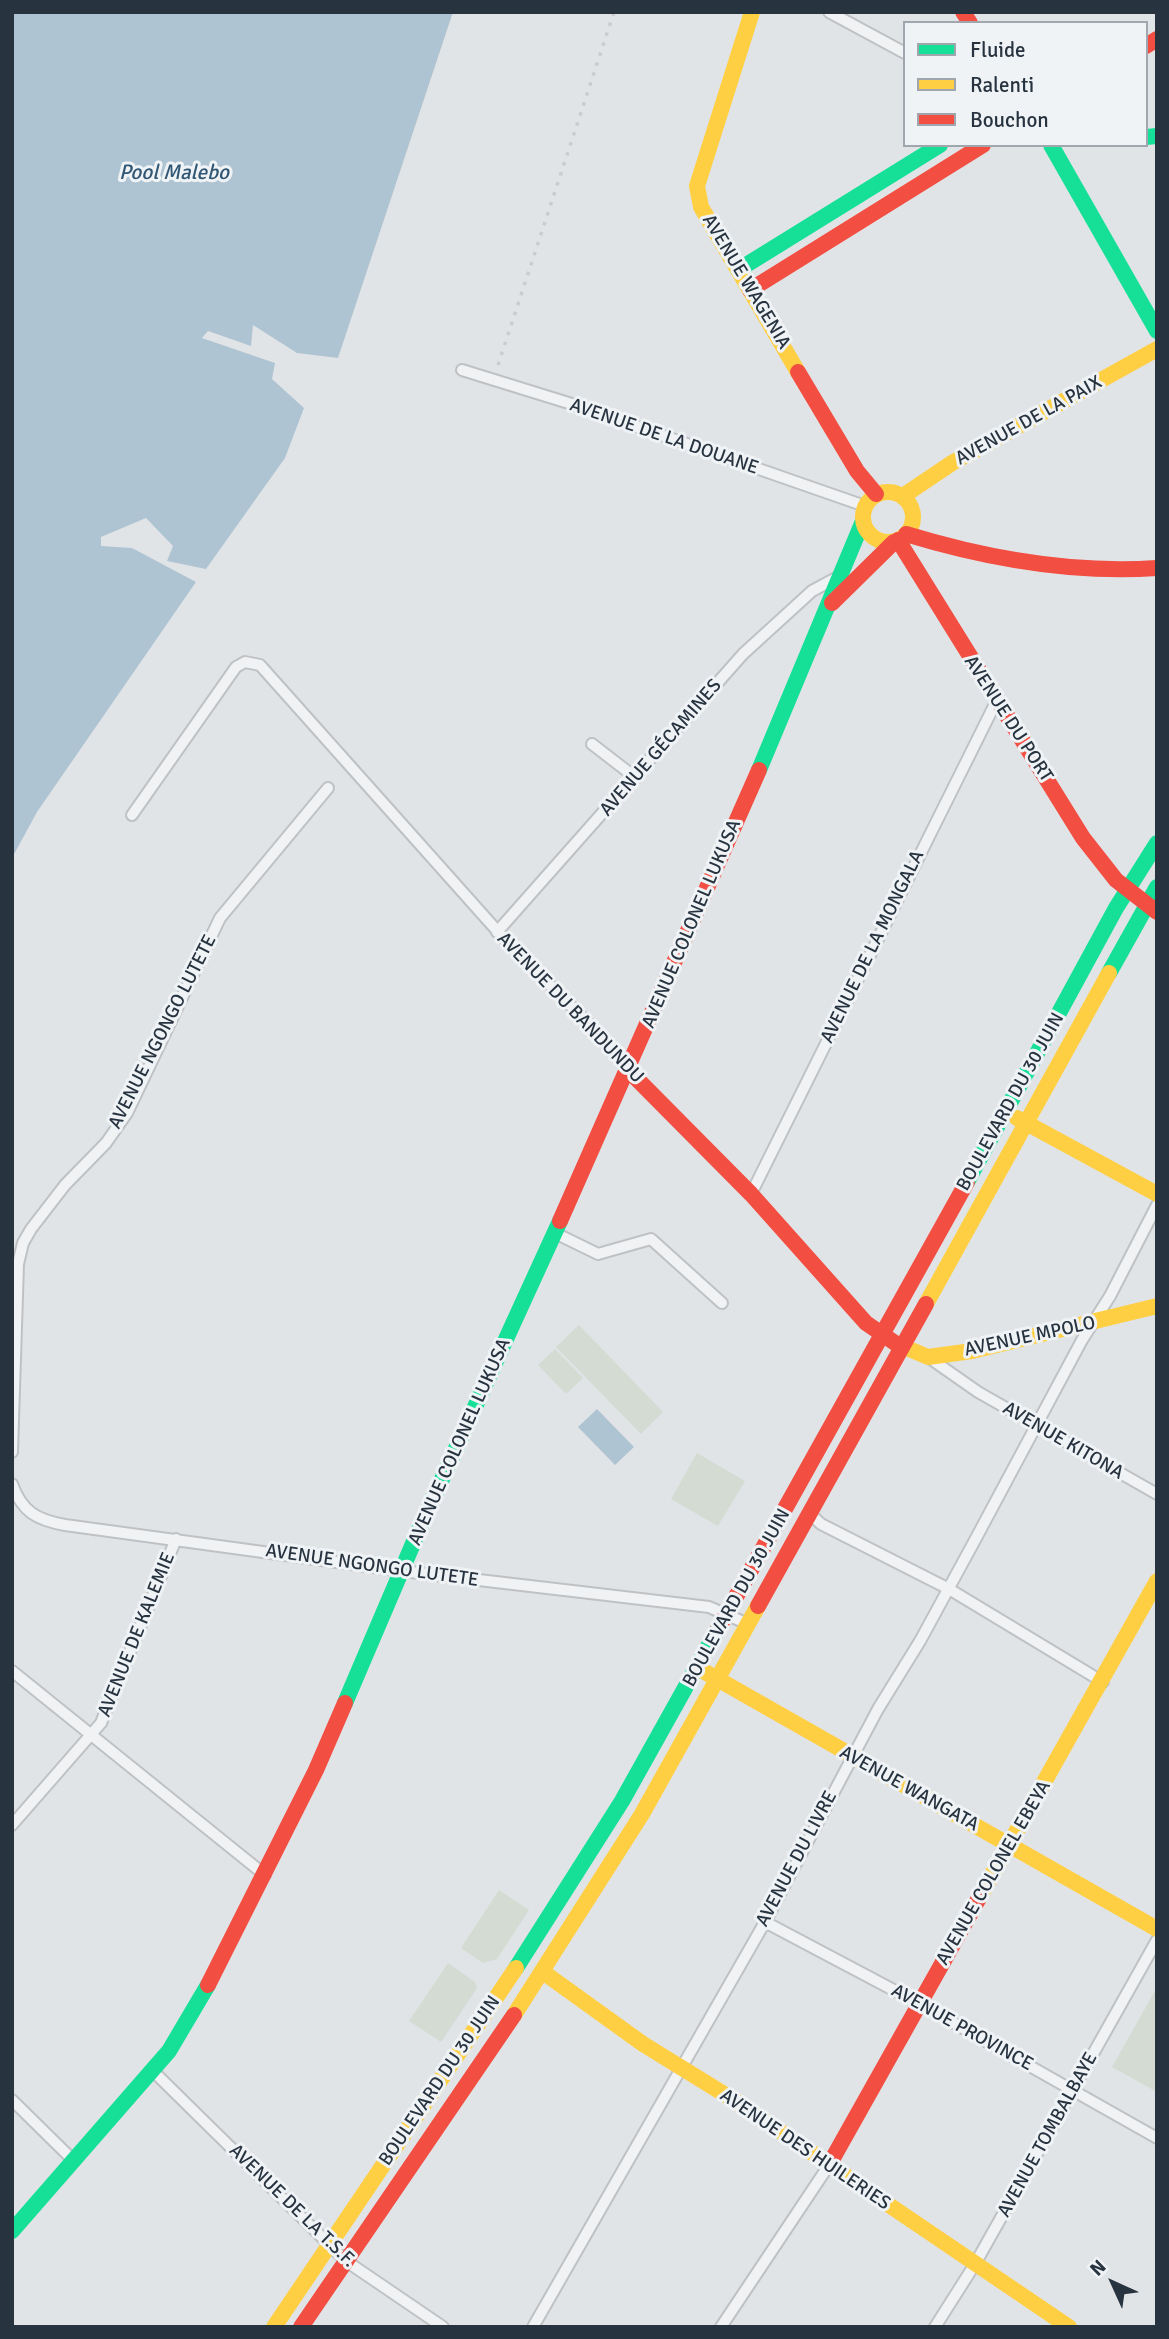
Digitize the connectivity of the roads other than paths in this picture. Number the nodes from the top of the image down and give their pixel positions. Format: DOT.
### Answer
graph roads {
  1 [pos="751,12"];
  2 [pos="829,12"];
  3 [pos="903,52"];
  4 [pos="937,147"];
  5 [pos="980,147"];
  6 [pos="1052,147"];
  7 [pos="738,270"];
  8 [pos="750,290"];
  9 [pos="1157,331"];
  10 [pos="1157,349"];
  11 [pos="462,370"];
  12 [pos="904,496"];
  13 [pos="868,507"];
  14 [pos="899,539"];
  15 [pos="1157,568"];
  16 [pos="838,577"];
  17 [pos="830,605"];
  18 [pos="996,702"];
  19 [pos="592,744"];
  20 [pos="636,778"];
  21 [pos="328,788"];
  22 [pos="132,815"];
  23 [pos="1157,843"];
  24 [pos="1157,887"];
  25 [pos="1126,891"];
  26 [pos="1151,909"];
  27 [pos="497,932"];
  28 [pos="628,1070"];
  29 [pos="1005,1112"];
  30 [pos="1026,1123"];
  31 [pos="751,1194"];
  32 [pos="1157,1194"];
  33 [pos="1157,1205"];
  34 [pos="555,1233"];
  35 [pos="722,1303"];
  36 [pos="1157,1306"];
  37 [pos="1093,1324"];
  38 [pos="883,1337"];
  39 [pos="902,1348"];
  40 [pos="928,1357"];
  41 [pos="1034,1425"];
  42 [pos="12,1452"];
  43 [pos="12,1484"];
  44 [pos="1157,1494"];
  45 [pos="809,1513"];
  46 [pos="176,1539"];
  47 [pos="402,1571"];
  48 [pos="1157,1581"];
  49 [pos="949,1589"];
  50 [pos="728,1613"];
  51 [pos="748,1624"];
  52 [pos="698,1668"];
  53 [pos="12,1671"];
  54 [pos="718,1678"];
  55 [pos="1102,1682"];
  56 [pos="92,1737"];
  57 [pos="852,1757"];
  58 [pos="12,1825"];
  59 [pos="1011,1846"];
  60 [pos="265,1875"];
  61 [pos="765,1922"];
  62 [pos="1157,1928"];
  63 [pos="1157,1940"];
  64 [pos="542,1972"];
  65 [pos="920,2004"];
  66 [pos="680,2066"];
  67 [pos="153,2071"];
  68 [pos="1073,2090"];
  69 [pos="12,2100"];
  70 [pos="1157,2138"];
  71 [pos="74,2161"];
  72 [pos="829,2165"];
  73 [pos="12,2231"];
  74 [pos="330,2245"];
  75 [pos="346,2261"];
  76 [pos="975,2264"];
  77 [pos="274,2327"];
  78 [pos="301,2327"];
  79 [pos="443,2327"];
  80 [pos="533,2327"];
  81 [pos="720,2327"];
  82 [pos="935,2327"];
  83 [pos="1069,2327"];
  1 -- 7 [label="main road, AVENUE WAGENIA"];
  2 -- 3 [label="street"];
  4 -- 7 [label="main road"];
  5 -- 8 [label="main road"];
  6 -- 9 [label="main road"];
  7 -- 8 [label="main road, AVENUE WAGENIA"];
  8 -- 13 [label="main road, AVENUE WAGENIA"];
  10 -- 12 [label="main road, AVENUE DE LA PAIX"];
  11 -- 13 [label="street, AVENUE DE LA DOUANE"];
  12 -- 13 [label="main road"];
  12 -- 14 [label="main road"];
  13 -- 14 [label="main road"];
  13 -- 16 [label="main road, AVENUE COLONEL LUKUSA"];
  14 -- 15 [label="main road"];
  14 -- 17 [label="main road, AVENUE COLONEL LUKUSA"];
  14 -- 18 [label="main road, AVENUE DU PORT"];
  16 -- 17 [label="main road, AVENUE COLONEL LUKUSA"];
  16 -- 20 [label="street, AVENUE GÉCAMINES"];
  17 -- 28 [label="main road, AVENUE COLONEL LUKUSA"];
  18 -- 25 [label="main road, AVENUE DU PORT"];
  18 -- 31 [label="street, AVENUE DE LA MONGALA"];
  19 -- 20 [label="street"];
  20 -- 27 [label="street, AVENUE GÉCAMINES"];
  21 -- 42 [label="street, AVENUE NGONGO LUTETE"];
  22 -- 27 [label="street, AVENUE DU BANDUNDU"];
  23 -- 25 [label="main road, BOULEVARD DU 30 JUIN"];
  24 -- 26 [label="main road, BOULEVARD DU 30 JUIN"];
  25 -- 26 [label="main road, AVENUE DU PORT"];
  25 -- 29 [label="main road, BOULEVARD DU 30 JUIN"];
  26 -- 30 [label="main road, BOULEVARD DU 30 JUIN"];
  27 -- 28 [label="street, AVENUE DU BANDUNDU"];
  28 -- 31 [label="main road, AVENUE DU BANDUNDU"];
  28 -- 34 [label="main road, AVENUE COLONEL LUKUSA"];
  29 -- 30 [label="main road"];
  29 -- 38 [label="main road, BOULEVARD DU 30 JUIN"];
  30 -- 32 [label="main road"];
  30 -- 39 [label="main road, BOULEVARD DU 30 JUIN"];
  31 -- 38 [label="main road, AVENUE DU BANDUNDU"];
  33 -- 37 [label="street, AVENUE DU LIVRE"];
  34 -- 35 [label="street"];
  34 -- 47 [label="main road, AVENUE COLONEL LUKUSA"];
  36 -- 37 [label="main road, AVENUE MPOLO"];
  37 -- 40 [label="main road, AVENUE MPOLO"];
  37 -- 41 [label="street, AVENUE DU LIVRE"];
  38 -- 39 [label="main road, AVENUE DU BANDUNDU"];
  38 -- 50 [label="main road, BOULEVARD DU 30 JUIN"];
  39 -- 40 [label="main road, AVENUE MPOLO"];
  39 -- 45 [label="main road, BOULEVARD DU 30 JUIN"];
  40 -- 41 [label="street, AVENUE KITONA"];
  41 -- 44 [label="street, AVENUE KITONA"];
  41 -- 49 [label="street, AVENUE DU LIVRE"];
  43 -- 46 [label="street, AVENUE NGONGO LUTETE"];
  45 -- 49 [label="street"];
  45 -- 51 [label="main road, BOULEVARD DU 30 JUIN"];
  46 -- 47 [label="street, AVENUE NGONGO LUTETE"];
  46 -- 56 [label="street, AVENUE DE KALEMIE"];
  47 -- 50 [label="street, AVENUE NGONGO LUTETE"];
  47 -- 60 [label="main road, AVENUE COLONEL LUKUSA"];
  48 -- 55 [label="main road, AVENUE COLONEL EBEYA"];
  49 -- 55 [label="street"];
  49 -- 57 [label="street, AVENUE DU LIVRE"];
  50 -- 51 [label="street, AVENUE NGONGO LUTETE"];
  50 -- 52 [label="main road, BOULEVARD DU 30 JUIN"];
  51 -- 54 [label="main road, BOULEVARD DU 30 JUIN"];
  52 -- 54 [label="main road, AVENUE WANGATA"];
  52 -- 74 [label="main road, BOULEVARD DU 30 JUIN"];
  53 -- 56 [label="street"];
  54 -- 57 [label="main road, AVENUE WANGATA"];
  54 -- 64 [label="main road, BOULEVARD DU 30 JUIN"];
  55 -- 59 [label="main road, AVENUE COLONEL EBEYA"];
  56 -- 58 [label="street, AVENUE DE KALEMIE"];
  56 -- 60 [label="street"];
  57 -- 59 [label="main road, AVENUE WANGATA"];
  57 -- 61 [label="street, AVENUE DU LIVRE"];
  59 -- 62 [label="main road, AVENUE WANGATA"];
  59 -- 65 [label="main road, AVENUE COLONEL EBEYA"];
  60 -- 67 [label="main road, AVENUE COLONEL LUKUSA"];
  61 -- 65 [label="street, AVENUE PROVINCE"];
  61 -- 66 [label="street, AVENUE DU LIVRE"];
  63 -- 68 [label="street, AVENUE TOMBALBAYE"];
  64 -- 66 [label="main road, AVENUE DES HUILERIES"];
  64 -- 75 [label="main road, BOULEVARD DU 30 JUIN"];
  65 -- 68 [label="street, AVENUE PROVINCE"];
  65 -- 72 [label="main road, AVENUE COLONEL EBEYA"];
  66 -- 72 [label="main road, AVENUE DES HUILERIES"];
  66 -- 80 [label="street, AVENUE DU LIVRE"];
  67 -- 71 [label="main road, AVENUE COLONEL LUKUSA"];
  67 -- 74 [label="street, AVENUE DE LA T.S.F."];
  68 -- 70 [label="street, AVENUE PROVINCE"];
  68 -- 76 [label="street, AVENUE TOMBALBAYE"];
  69 -- 71 [label="street"];
  71 -- 73 [label="main road, AVENUE COLONEL LUKUSA"];
  72 -- 76 [label="main road, AVENUE DES HUILERIES"];
  72 -- 81 [label="street"];
  74 -- 75 [label="street, AVENUE DE LA T.S.F."];
  74 -- 77 [label="main road, BOULEVARD DU 30 JUIN"];
  75 -- 78 [label="main road, BOULEVARD DU 30 JUIN"];
  75 -- 79 [label="street, AVENUE DE LA T.S.F."];
  76 -- 82 [label="street, AVENUE TOMBALBAYE"];
  76 -- 83 [label="main road, AVENUE DES HUILERIES"];
}
